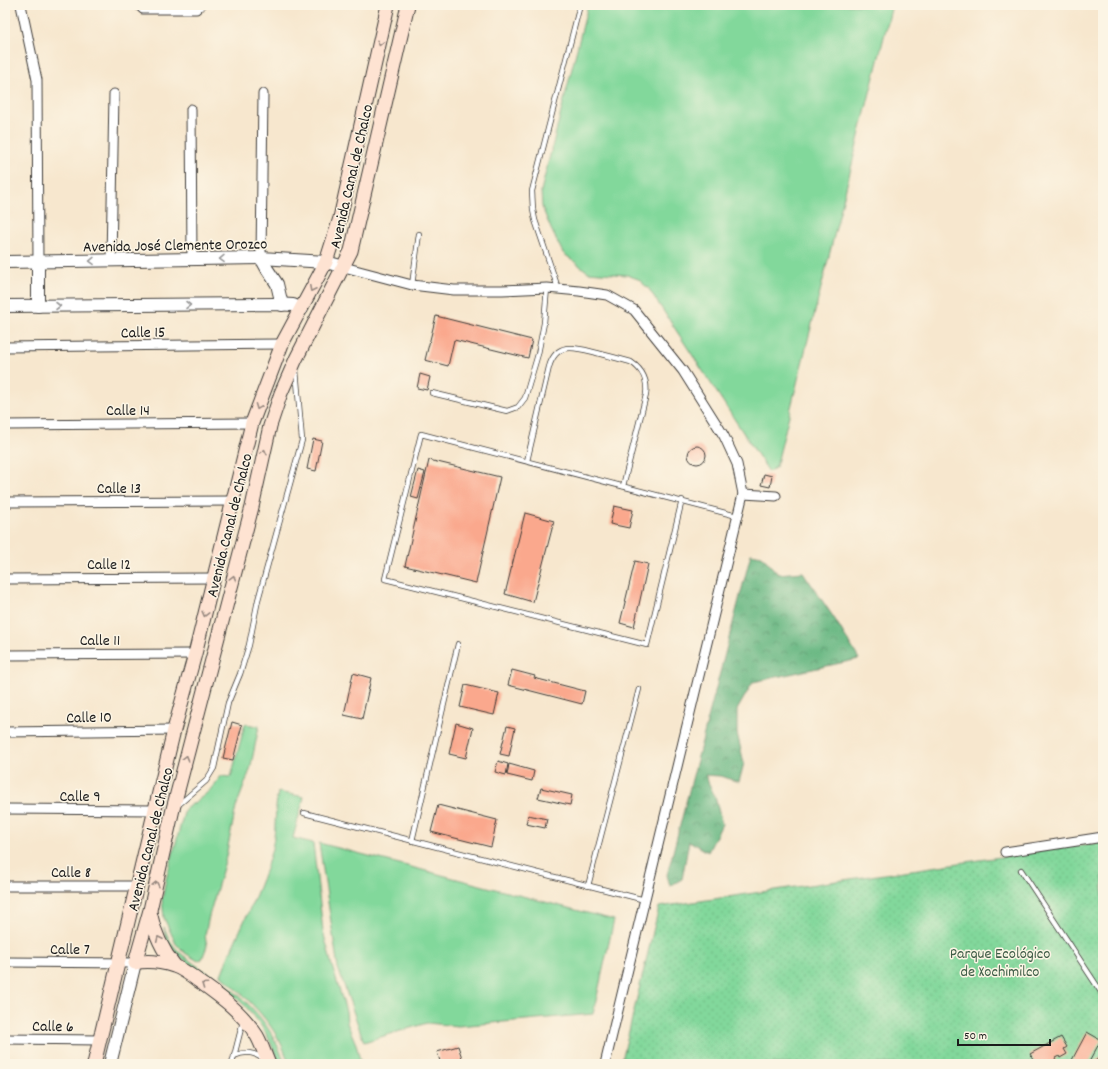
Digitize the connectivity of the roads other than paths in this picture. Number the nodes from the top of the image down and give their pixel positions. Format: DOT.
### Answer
graph roads {
  1 [pos="21,5"];
  2 [pos="139,5"];
  3 [pos="200,5"];
  4 [pos="388,5"];
  5 [pos="408,5"];
  6 [pos="580,5"];
  7 [pos="169,6"];
  8 [pos="114,94"];
  9 [pos="263,94"];
  10 [pos="191,108"];
  11 [pos="419,234"];
  12 [pos="262,258"];
  13 [pos="192,259"];
  14 [pos="111,260"];
  15 [pos="5,262"];
  16 [pos="38,262"];
  17 [pos="326,262"];
  18 [pos="344,267"];
  19 [pos="412,285"];
  20 [pos="547,288"];
  21 [pos="558,288"];
  22 [pos="282,304"];
  23 [pos="5,306"];
  24 [pos="38,306"];
  25 [pos="302,308"];
  26 [pos="282,344"];
  27 [pos="5,347"];
  28 [pos="296,359"];
  29 [pos="432,393"];
  30 [pos="252,423"];
  31 [pos="5,425"];
  32 [pos="527,461"];
  33 [pos="623,486"];
  34 [pos="743,494"];
  35 [pos="776,496"];
  36 [pos="682,500"];
  37 [pos="234,501"];
  38 [pos="5,502"];
  39 [pos="737,516"];
  40 [pos="214,578"];
  41 [pos="5,579"];
  42 [pos="458,644"];
  43 [pos="195,654"];
  44 [pos="5,655"];
  45 [pos="639,689"];
  46 [pos="174,730"];
  47 [pos="5,732"];
  48 [pos="5,809"];
  49 [pos="173,809"];
  50 [pos="156,810"];
  51 [pos="304,813"];
  52 [pos="1103,837"];
  53 [pos="412,840"];
  54 [pos="1005,852"];
  55 [pos="1021,870"];
  56 [pos="5,886"];
  57 [pos="137,886"];
  58 [pos="588,886"];
  59 [pos="645,900"];
  60 [pos="150,910"];
  61 [pos="5,962"];
  62 [pos="135,962"];
  63 [pos="119,963"];
  64 [pos="180,969"];
  65 [pos="1103,995"];
  66 [pos="244,1019"];
  67 [pos="5,1039"];
  68 [pos="101,1040"];
  69 [pos="234,1056"];
  70 [pos="94,1064"];
  71 [pos="110,1064"];
  72 [pos="232,1064"];
  73 [pos="268,1064"];
  74 [pos="605,1064"];
  1 -- 16 [label="street"];
  2 -- 7 [label="street"];
  3 -- 7 [label="street"];
  4 -- 17 [label="main road, Avenida Canal de Chalco, one-way"];
  5 -- 18 [label="main road, Avenida Canal de Chalco"];
  6 -- 21 [label="lane"];
  8 -- 14 [label="street"];
  9 -- 12 [label="street"];
  10 -- 13 [label="street"];
  11 -- 19 [label="lane"];
  12 -- 13 [label="street, Avenida José Clemente Orozco, one-way"];
  12 -- 17 [label="street, Avenida José Clemente Orozco"];
  12 -- 22 [label="street"];
  13 -- 14 [label="street, Avenida José Clemente Orozco"];
  14 -- 16 [label="street, Avenida José Clemente Orozco, one-way"];
  15 -- 16 [label="street, Avenida José Clemente Orozco"];
  16 -- 24 [label="street"];
  17 -- 18 [label="street, Avenida José Clemente Orozco"];
  17 -- 25 [label="main road, Avenida Canal de Chalco, one-way"];
  18 -- 19 [label="street"];
  18 -- 28 [label="main road, Avenida Canal de Chalco"];
  19 -- 20 [label="street"];
  20 -- 21 [label="street"];
  20 -- 29 [label="lane"];
  21 -- 34 [label="street"];
  24 -- 22 [label="street, one-way"];
  22 -- 25 [label="street"];
  23 -- 24 [label="street"];
  25 -- 26 [label="main road, Avenida Canal de Chalco"];
  26 -- 27 [label="street, Calle 15"];
  26 -- 30 [label="main road, Avenida Canal de Chalco, one-way"];
  49 -- 28 [label="main road, Avenida Canal de Chalco, one-way"];
  28 -- 49 [label="lane"];
  30 -- 31 [label="street, Calle 14"];
  30 -- 37 [label="main road, Avenida Canal de Chalco"];
  32 -- 33 [label="lane"];
  32 -- 33 [label="lane"];
  32 -- 36 [label="lane"];
  33 -- 36 [label="lane"];
  34 -- 35 [label="street"];
  34 -- 39 [label="street"];
  36 -- 39 [label="lane"];
  37 -- 38 [label="street, Calle 13"];
  37 -- 40 [label="main road, Avenida Canal de Chalco"];
  39 -- 59 [label="street"];
  40 -- 41 [label="street, Calle 12"];
  40 -- 43 [label="main road, Avenida Canal de Chalco, one-way"];
  42 -- 53 [label="lane"];
  43 -- 44 [label="street, Calle 11"];
  43 -- 46 [label="main road, Avenida Canal de Chalco"];
  45 -- 58 [label="lane"];
  46 -- 47 [label="street, Calle 10"];
  46 -- 50 [label="main road, Avenida Canal de Chalco"];
  48 -- 50 [label="street, Calle 9"];
  60 -- 49 [label="main road, Avenida Canal de Chalco, one-way"];
  50 -- 57 [label="main road, Avenida Canal de Chalco"];
  51 -- 53 [label="lane"];
  52 -- 54 [label="street"];
  53 -- 58 [label="lane"];
  55 -- 65 [label="lane"];
  56 -- 57 [label="street, Calle 8"];
  57 -- 63 [label="main road, Avenida Canal de Chalco"];
  58 -- 59 [label="lane"];
  59 -- 74 [label="street"];
  60 -- 62 [label="main road, Avenida Canal de Chalco"];
  64 -- 60 [label="main road, one-way"];
  61 -- 63 [label="street, Calle 7"];
  62 -- 63 [label="street, Calle 7"];
  62 -- 64 [label="main road"];
  62 -- 71 [label="street, Avenida Canal de Chalco"];
  63 -- 68 [label="main road, Avenida Canal de Chalco"];
  66 -- 64 [label="main road, one-way"];
  66 -- 69 [label="lane"];
  66 -- 73 [label="main road"];
  67 -- 68 [label="street, Calle 6"];
  68 -- 70 [label="main road, Avenida Canal de Chalco"];
  69 -- 72 [label="lane"];
  69 -- 73 [label="lane"];
}
